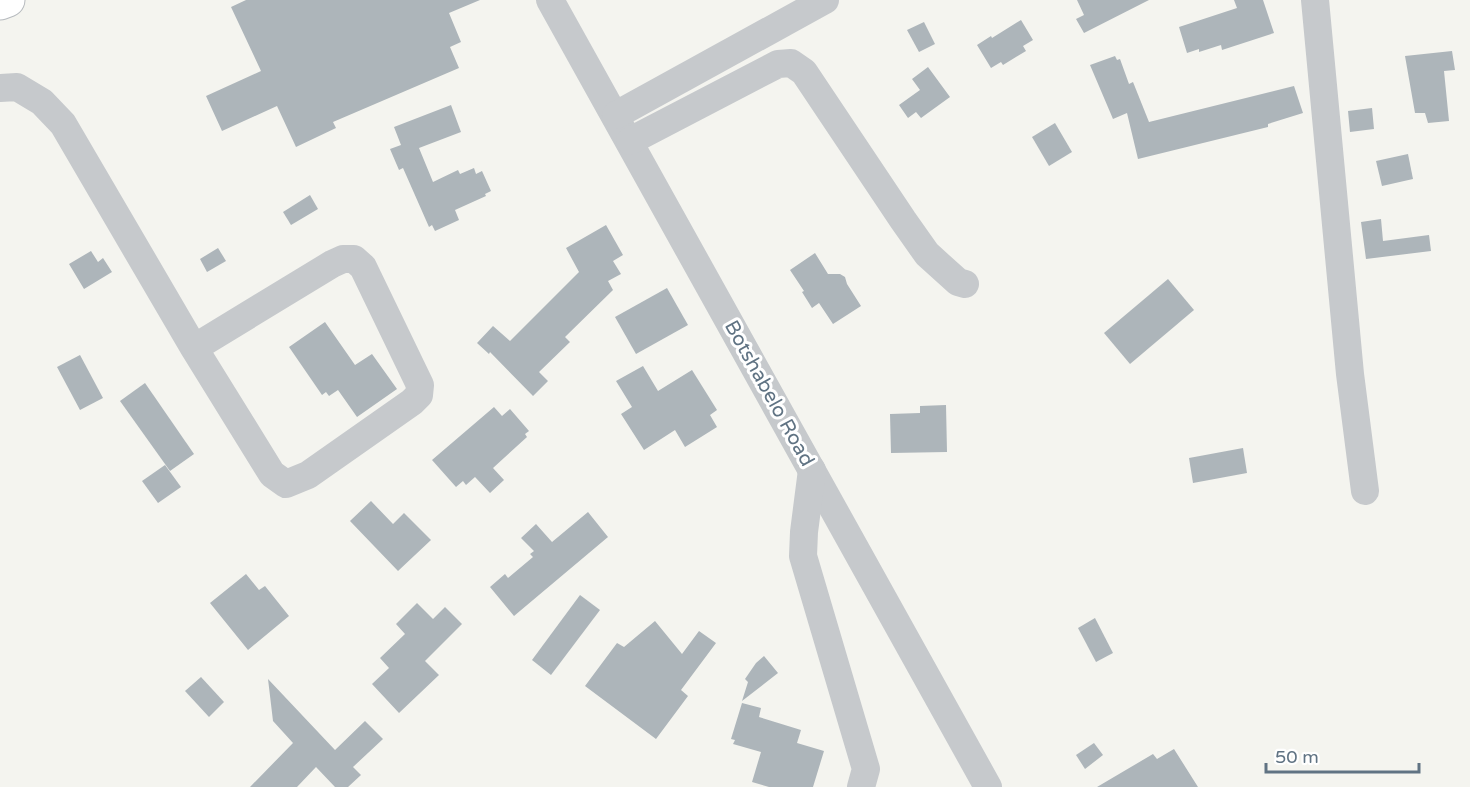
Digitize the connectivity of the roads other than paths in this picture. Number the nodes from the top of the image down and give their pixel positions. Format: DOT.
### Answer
graph roads {
  1 [pos="8,0"];
  2 [pos="550,0"];
  3 [pos="825,0"];
  4 [pos="1315,0"];
  5 [pos="0,3"];
  6 [pos="0,88"];
  7 [pos="616,116"];
  8 [pos="630,141"];
  9 [pos="965,284"];
  10 [pos="194,348"];
  11 [pos="812,470"];
  12 [pos="1365,491"];
  13 [pos="861,787"];
  14 [pos="988,787"];
  1 -- 5 [label="main road"];
  2 -- 7 [label="street, Botshabelo Road"];
  3 -- 7 [label="street"];
  4 -- 12 [label="street"];
  6 -- 10 [label="street"];
  7 -- 8 [label="street, Botshabelo Road"];
  8 -- 9 [label="street"];
  8 -- 11 [label="street, Botshabelo Road"];
  10 -- 10 [label="street"];
  11 -- 13 [label="street"];
  11 -- 14 [label="street, Botshabelo Road"];
}
